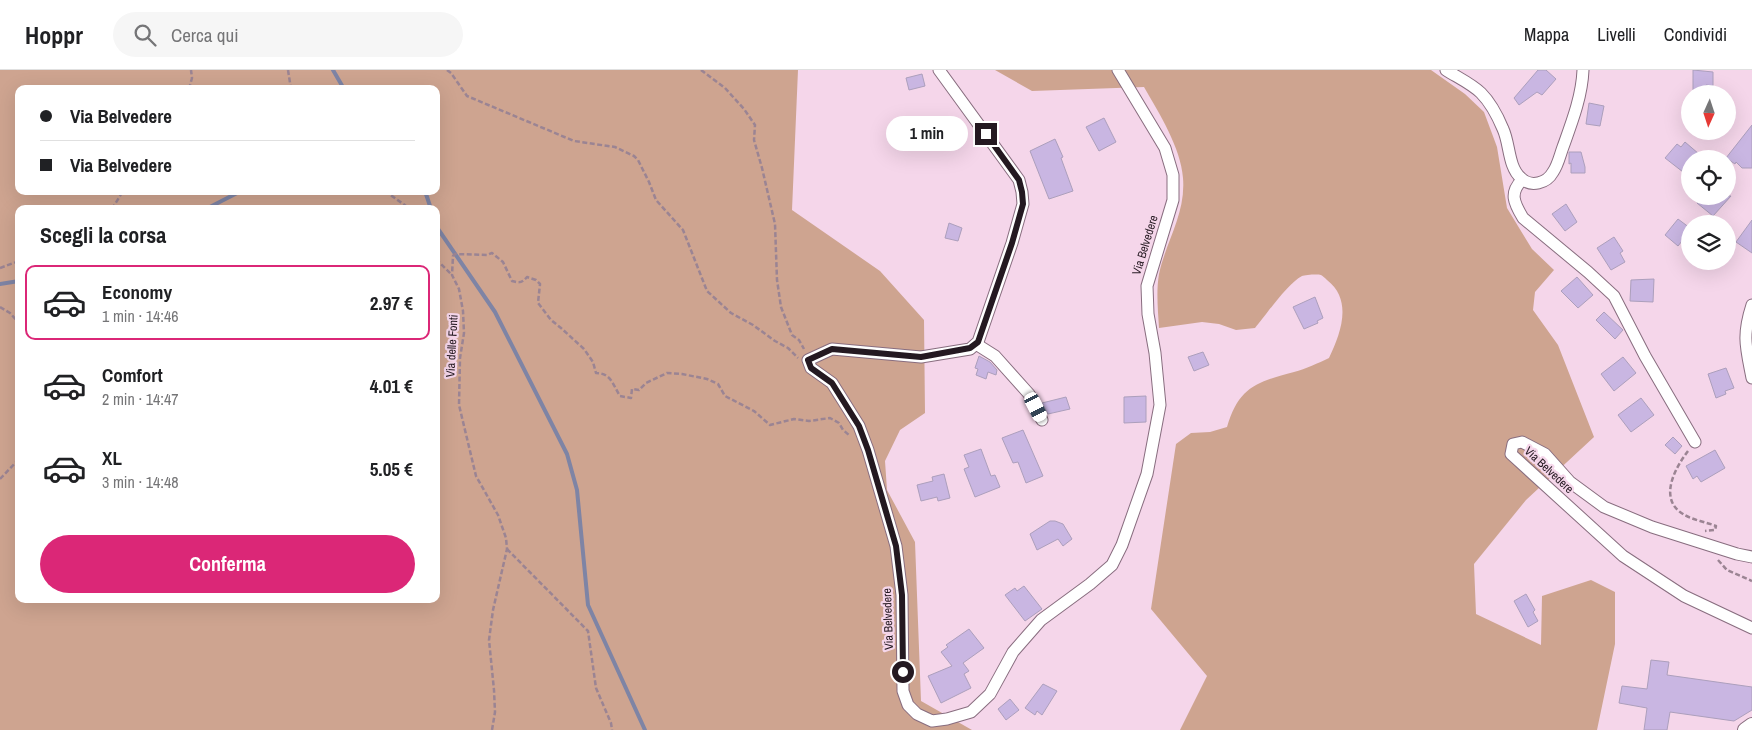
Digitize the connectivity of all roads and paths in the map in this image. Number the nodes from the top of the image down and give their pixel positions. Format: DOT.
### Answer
graph roads {
  1 [pos="191,70"];
  2 [pos="288,70"];
  3 [pos="447,70"];
  4 [pos="701,70"];
  5 [pos="939,70"];
  6 [pos="1118,70"];
  7 [pos="1446,70"];
  8 [pos="1583,70"];
  9 [pos="190,85"];
  10 [pos="290,85"];
  11 [pos="1522,180"];
  12 [pos="391,195"];
  13 [pos="405,205"];
  14 [pos="15,262"];
  15 [pos="440,263"];
  16 [pos="0,268"];
  17 [pos="452,275"];
  18 [pos="1752,305"];
  19 [pos="0,307"];
  20 [pos="15,319"];
  21 [pos="798,340"];
  22 [pos="976,344"];
  23 [pos="811,368"];
  24 [pos="1752,378"];
  25 [pos="1042,420"];
  26 [pos="863,436"];
  27 [pos="1695,442"];
  28 [pos="15,463"];
  29 [pos="0,479"];
  30 [pos="1701,530"];
  31 [pos="1714,547"];
  32 [pos="507,549"];
  33 [pos="1752,557"];
  34 [pos="1752,581"];
  35 [pos="1752,628"];
  36 [pos="1752,726"];
  37 [pos="492,730"];
  38 [pos="612,730"];
  39 [pos="1744,730"];
  1 -- 9 [label="path"];
  2 -- 10 [label="path"];
  3 -- 23 [label="path"];
  4 -- 21 [label="path"];
  5 -- 22 [label="street"];
  6 -- 26 [label="street, Via Belvedere"];
  7 -- 11 [label="street"];
  8 -- 11 [label="street"];
  11 -- 27 [label="street"];
  12 -- 13 [label="path"];
  14 -- 16 [label="path"];
  15 -- 17 [label="path"];
  17 -- 26 [label="path"];
  17 -- 32 [label="path, Via delle Fonti"];
  18 -- 24 [label="street"];
  19 -- 20 [label="path"];
  22 -- 23 [label="street"];
  22 -- 25 [label="street"];
  23 -- 26 [label="street, Via Belvedere"];
  27 -- 30 [label="path"];
  28 -- 29 [label="path"];
  31 -- 33 [label="street, Via Belvedere"];
  31 -- 34 [label="path"];
  31 -- 35 [label="street, Via Belvedere"];
  32 -- 37 [label="path, Via delle Fonti"];
  32 -- 38 [label="path"];
  36 -- 39 [label="street"];
}
